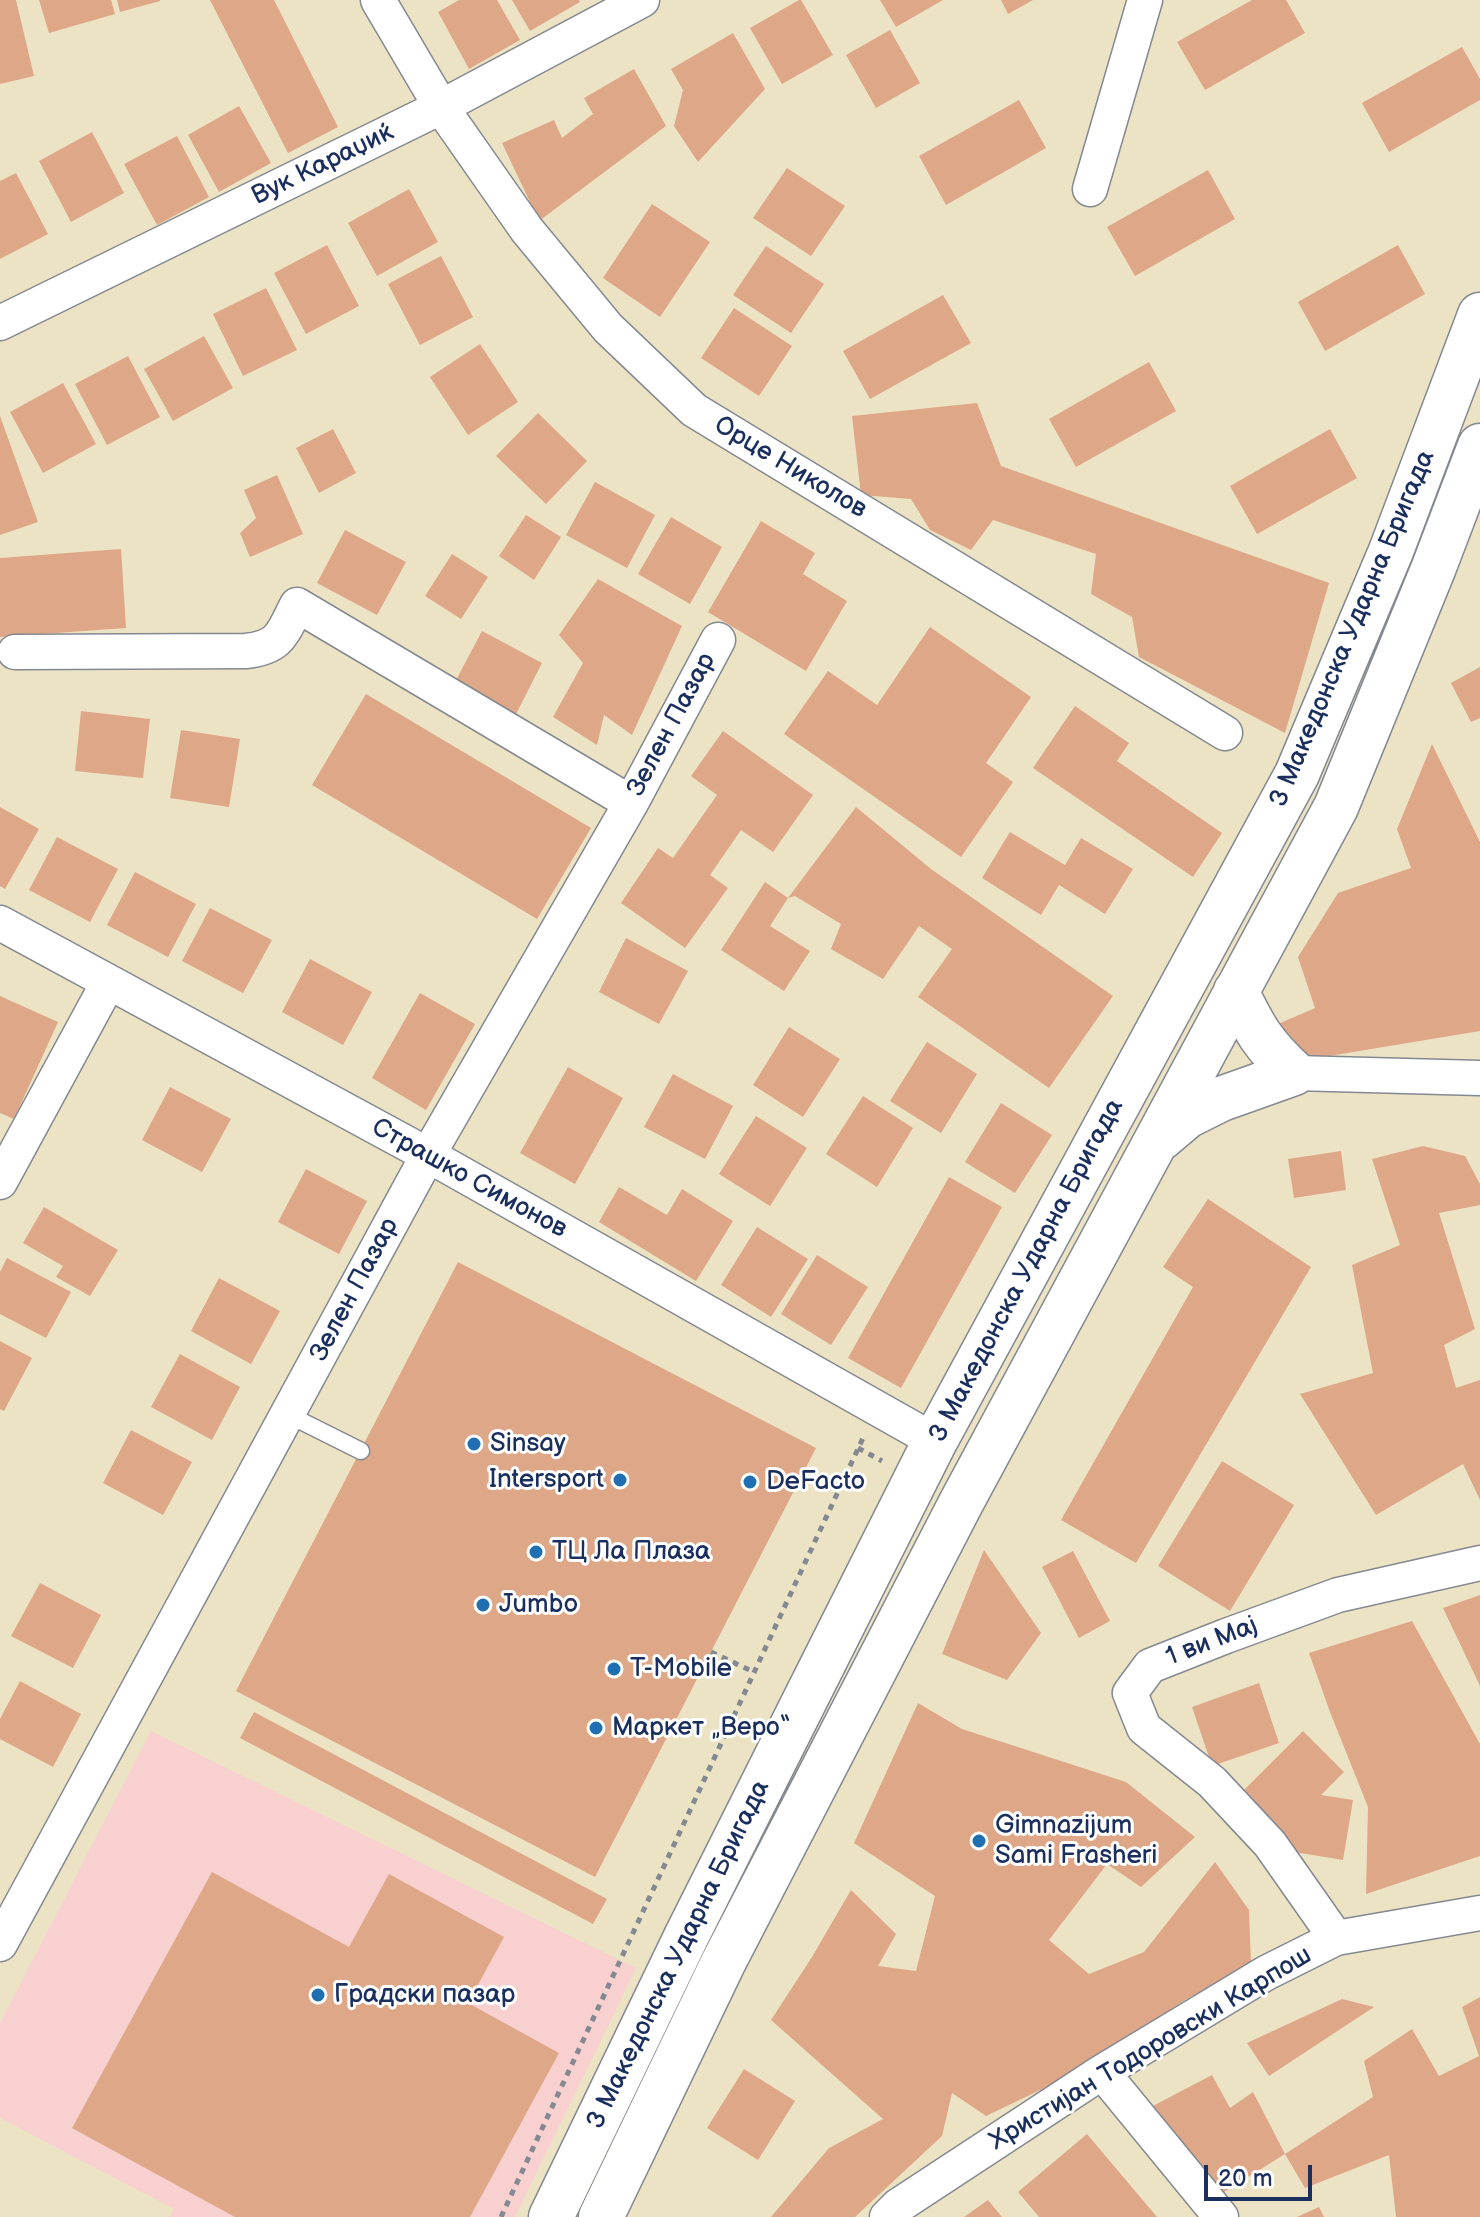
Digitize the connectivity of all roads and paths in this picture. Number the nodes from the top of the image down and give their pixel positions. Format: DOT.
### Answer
graph roads {
  1 [pos="378,0"];
  2 [pos="642,0"];
  3 [pos="1145,0"];
  4 [pos="441,107"];
  5 [pos="1090,189"];
  6 [pos="1480,315"];
  7 [pos="0,323"];
  8 [pos="1480,446"];
  9 [pos="718,640"];
  10 [pos="15,652"];
  11 [pos="1225,733"];
  12 [pos="631,803"];
  13 [pos="0,923"];
  14 [pos="108,983"];
  15 [pos="1236,991"];
  16 [pos="1294,1073"];
  17 [pos="1480,1078"];
  18 [pos="1156,1142"];
  19 [pos="428,1155"];
  20 [pos="0,1182"];
  21 [pos="877,1408"];
  22 [pos="287,1414"];
  23 [pos="935,1441"];
  24 [pos="361,1451"];
  25 [pos="1480,1563"];
  26 [pos="711,1652"];
  27 [pos="754,1672"];
  28 [pos="1480,1913"];
  29 [pos="1336,1938"];
  30 [pos="0,1944"];
  31 [pos="1102,2072"];
  32 [pos="501,2217"];
  33 [pos="551,2217"];
  34 [pos="601,2217"];
  35 [pos="887,2217"];
  36 [pos="1221,2217"];
  1 -- 4 [label="street, Орце Николов"];
  2 -- 4 [label="street, Вук Караџиќ"];
  3 -- 5 [label="street"];
  4 -- 7 [label="street, Вук Караџиќ"];
  4 -- 11 [label="street, Орце Николов"];
  6 -- 23 [label="street, 3 Македонска Ударна Бригада"];
  8 -- 15 [label="street, 3 Македонска Ударна Бригада"];
  9 -- 12 [label="street, Зелен Пазар"];
  10 -- 12 [label="street"];
  12 -- 19 [label="street, Зелен Пазар"];
  13 -- 14 [label="street, Страшко Симонов"];
  14 -- 19 [label="street, Страшко Симонов"];
  14 -- 20 [label="street"];
  15 -- 16 [label="street"];
  15 -- 18 [label="street, 3 Македонска Ударна Бригада"];
  16 -- 17 [label="street"];
  16 -- 18 [label="street"];
  18 -- 34 [label="street, 3 Македонска Ударна Бригада"];
  19 -- 21 [label="street, Страшко Симонов"];
  19 -- 22 [label="street, Зелен Пазар"];
  21 -- 23 [label="street, Страшко Симонов"];
  21 -- 27 [label="path"];
  22 -- 24 [label="lane"];
  22 -- 30 [label="street, Зелен Пазар"];
  23 -- 33 [label="street, 3 Македонска Ударна Бригада"];
  25 -- 29 [label="street, 1 ви Мај"];
  26 -- 27 [label="path"];
  27 -- 32 [label="path"];
  28 -- 29 [label="street, Христијан Тодоровски Карпош"];
  29 -- 31 [label="street, Христијан Тодоровски Карпош"];
  31 -- 35 [label="street, Христијан Тодоровски Карпош"];
  31 -- 36 [label="street"];
}
